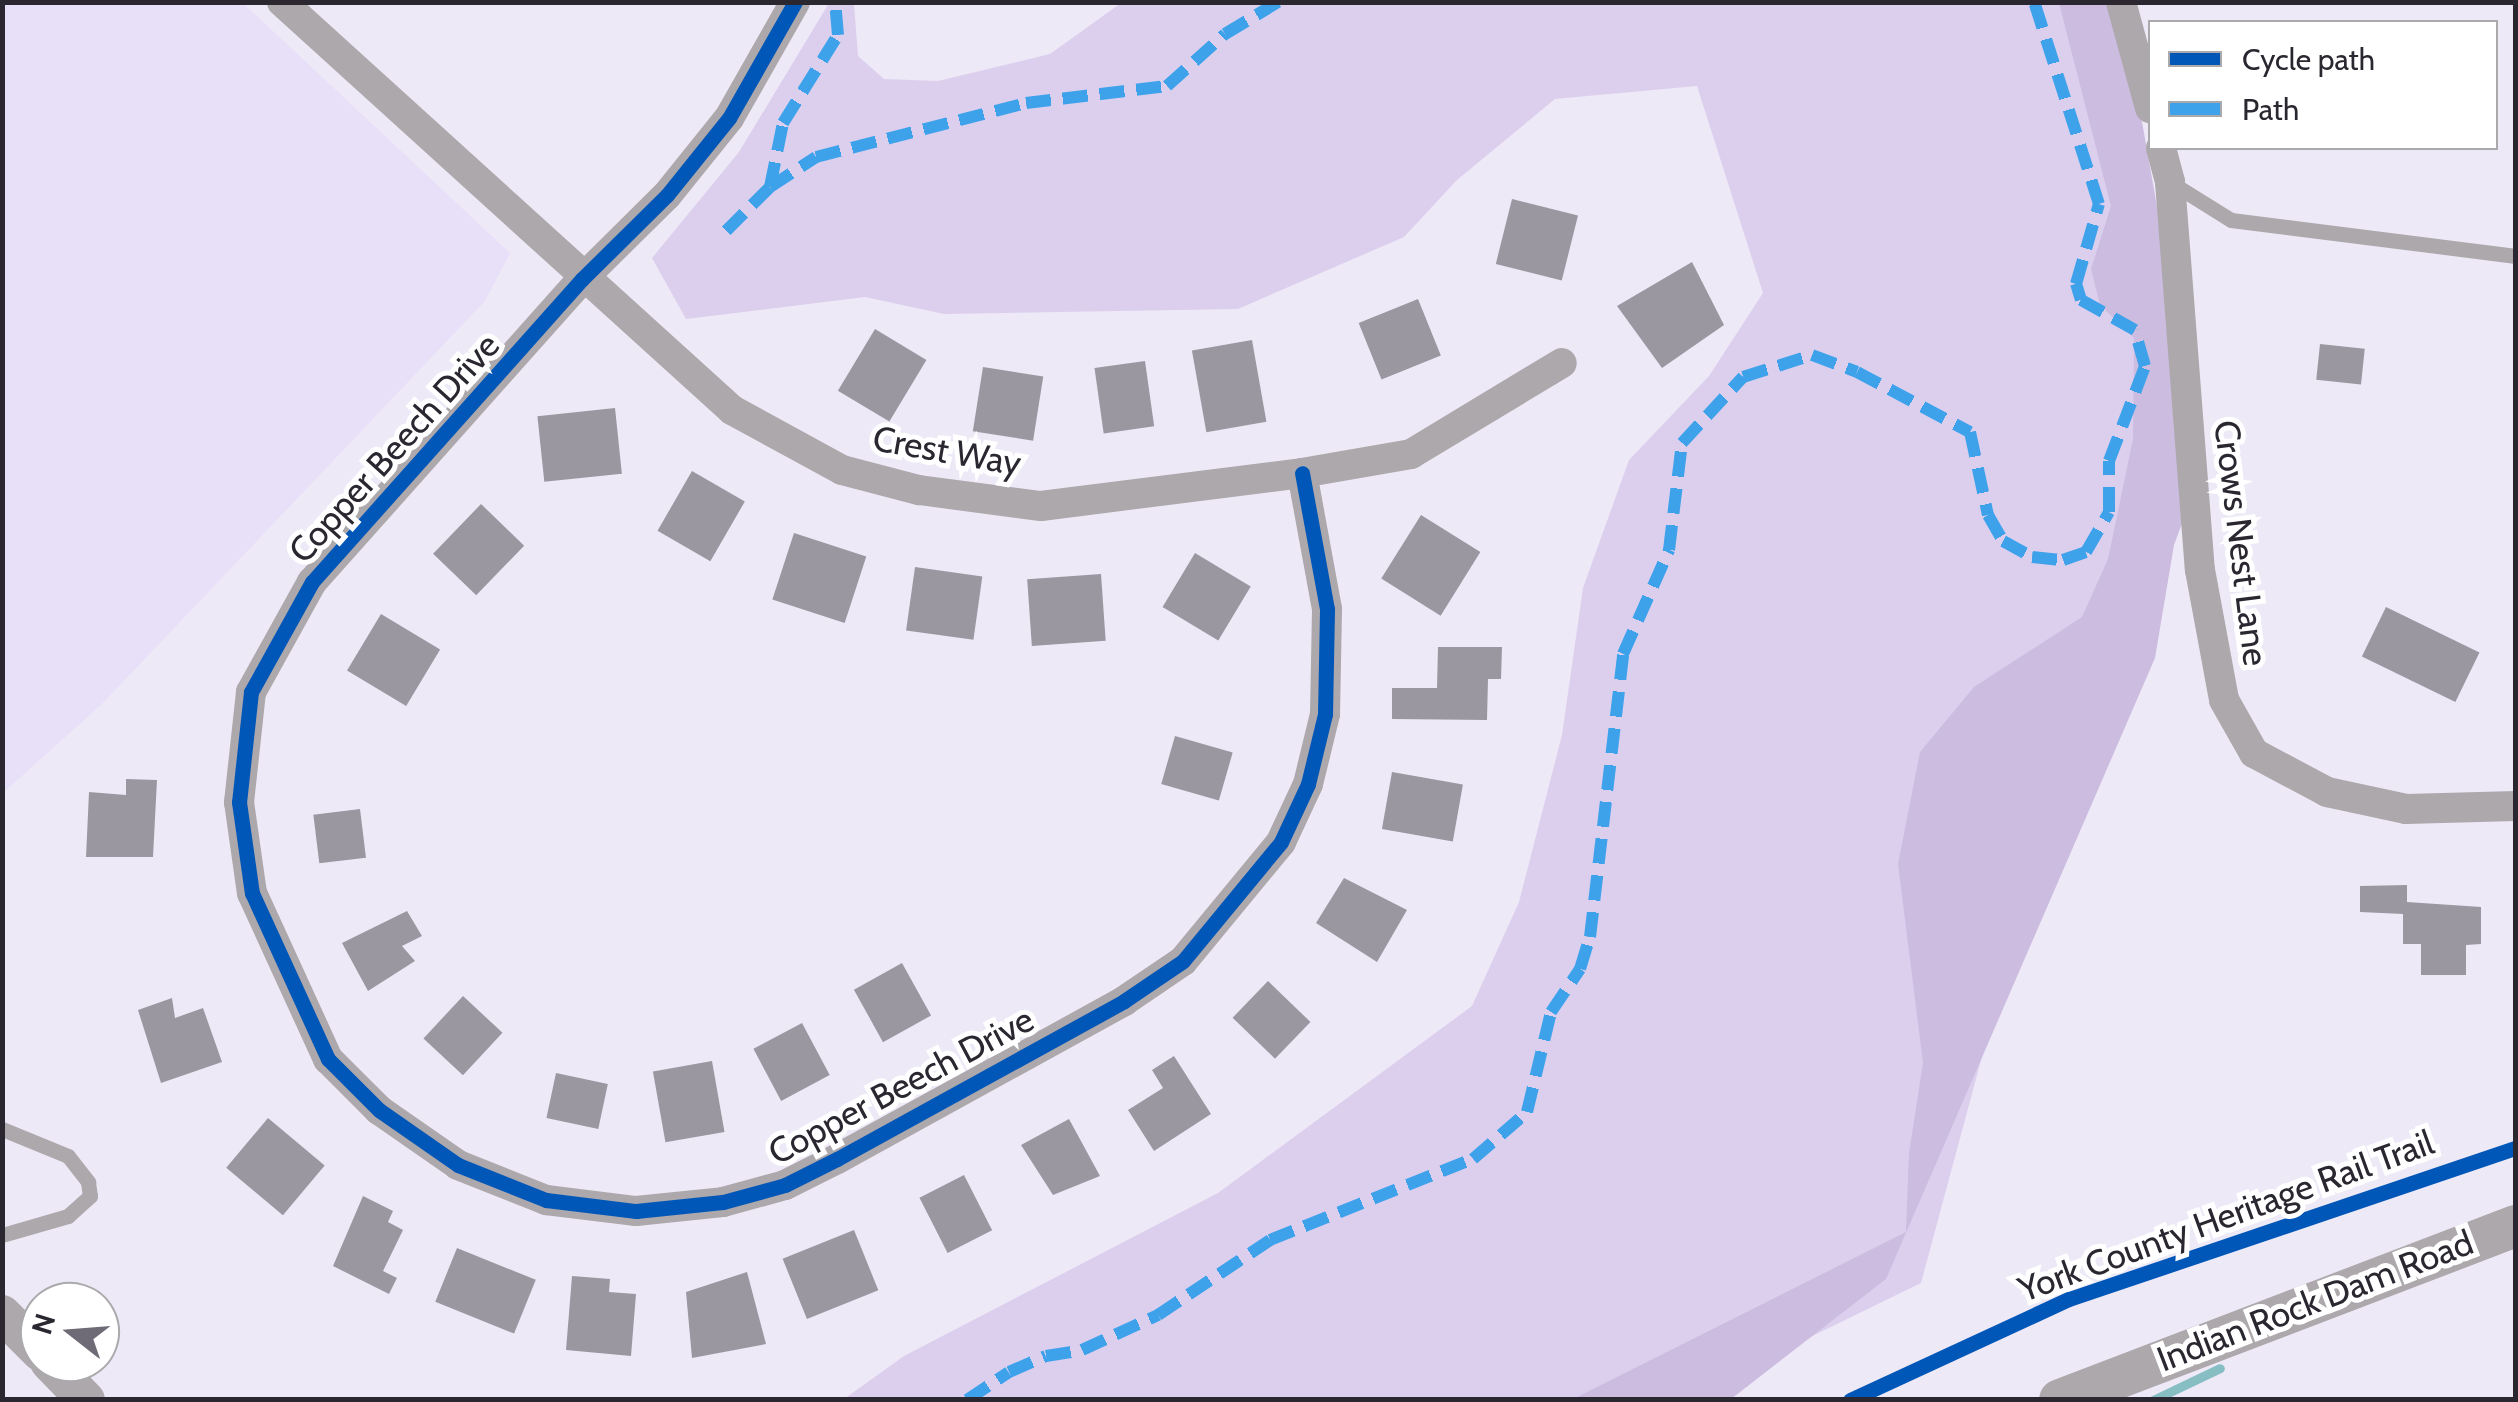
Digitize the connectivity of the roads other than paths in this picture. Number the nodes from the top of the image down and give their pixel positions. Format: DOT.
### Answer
graph roads {
  1 [pos="282,2"];
  2 [pos="794,2"];
  3 [pos="2122,2"];
  4 [pos="2148,100"];
  5 [pos="2162,150"];
  6 [pos="2170,182"];
  7 [pos="2516,256"];
  8 [pos="582,279"];
  9 [pos="1562,363"];
  10 [pos="1302,473"];
  11 [pos="2516,806"];
  12 [pos="2,1129"];
  13 [pos="2516,1226"];
  14 [pos="2,1235"];
  15 [pos="2,1314"];
  16 [pos="20,1332"];
  17 [pos="2060,1400"];
  1 -- 8 [label="street, Crest Way"];
  2 -- 8 [label="street, Copper Beech Drive"];
  3 -- 4 [label="street"];
  5 -- 6 [label="street, Crows Nest Lane"];
  6 -- 7 [label="lane"];
  6 -- 11 [label="street, Crows Nest Lane"];
  8 -- 10 [label="street, Crest Way"];
  8 -- 10 [label="street, Copper Beech Drive"];
  9 -- 10 [label="street, Crest Way"];
  12 -- 14 [label="lane"];
  13 -- 17 [label="main road, Indian Rock Dam Road"];
  15 -- 16 [label="street"];
}
